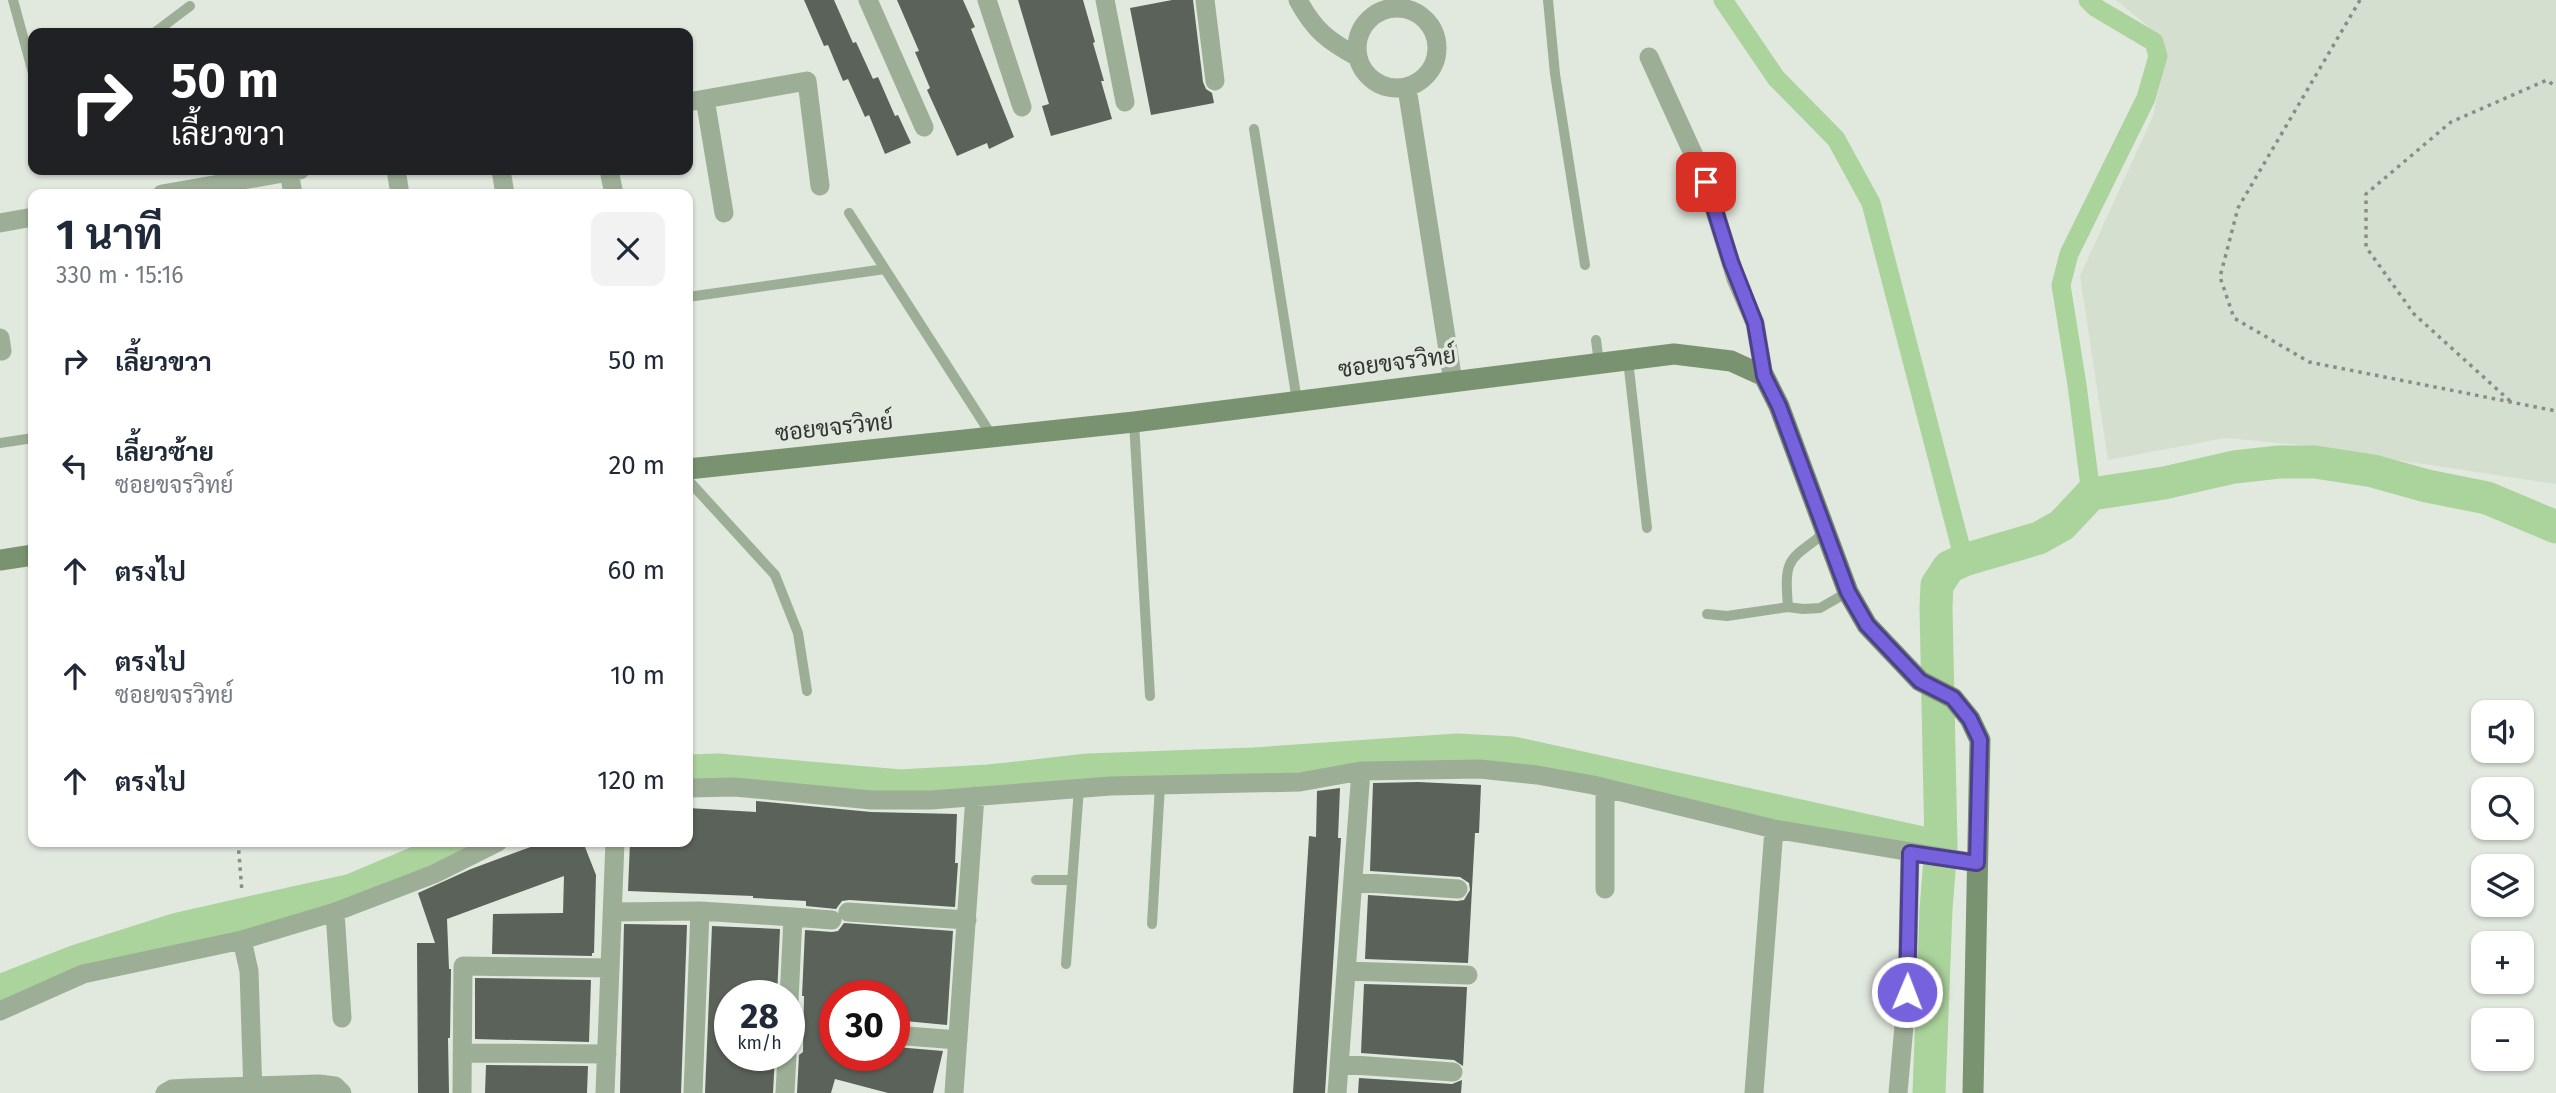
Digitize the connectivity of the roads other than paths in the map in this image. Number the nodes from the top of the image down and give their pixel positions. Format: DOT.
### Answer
graph roads {
  1 [pos="13,0"];
  2 [pos="867,0"];
  3 [pos="987,0"];
  4 [pos="1105,0"];
  5 [pos="1205,0"];
  6 [pos="1298,0"];
  7 [pos="1425,0"];
  8 [pos="1548,0"];
  9 [pos="190,6"];
  10 [pos="1429,23"];
  11 [pos="161,28"];
  12 [pos="28,53"];
  13 [pos="1357,57"];
  14 [pos="1649,57"];
  15 [pos="1215,81"];
  16 [pos="1407,88"];
  17 [pos="696,100"];
  18 [pos="1125,102"];
  19 [pos="1022,107"];
  20 [pos="924,127"];
  21 [pos="1254,129"];
  22 [pos="273,175"];
  23 [pos="820,186"];
  24 [pos="196,189"];
  25 [pos="849,213"];
  26 [pos="724,214"];
  27 [pos="28,218"];
  28 [pos="0,223"];
  29 [pos="1585,265"];
  30 [pos="885,269"];
  31 [pos="693,296"];
  32 [pos="1596,340"];
  33 [pos="1628,360"];
  34 [pos="1599,363"];
  35 [pos="1764,376"];
  36 [pos="1453,382"];
  37 [pos="1297,401"];
  38 [pos="1134,422"];
  39 [pos="992,437"];
  40 [pos="28,439"];
  41 [pos="0,443"];
  42 [pos="693,468"];
  43 [pos="693,485"];
  44 [pos="1647,528"];
  45 [pos="1826,532"];
  46 [pos="28,556"];
  47 [pos="0,560"];
  48 [pos="1848,592"];
  49 [pos="1788,607"];
  50 [pos="1707,614"];
  51 [pos="807,691"];
  52 [pos="1150,696"];
  53 [pos="1361,771"];
  54 [pos="1160,785"];
  55 [pos="693,788"];
  56 [pos="1079,788"];
  57 [pos="1605,788"];
  58 [pos="975,796"];
  59 [pos="1774,829"];
  60 [pos="488,847"];
  61 [pos="615,847"];
  62 [pos="1910,853"];
  63 [pos="1969,861"];
  64 [pos="1036,880"];
  65 [pos="1072,880"];
  66 [pos="1354,882"];
  67 [pos="1458,889"];
  68 [pos="1605,889"];
  69 [pos="700,911"];
  70 [pos="335,912"];
  71 [pos="612,912"];
  72 [pos="793,917"];
  73 [pos="967,920"];
  74 [pos="1152,923"];
  75 [pos="242,940"];
  76 [pos="1066,964"];
  77 [pos="610,968"];
  78 [pos="1347,971"];
  79 [pos="1468,975"];
  80 [pos="790,980"];
  81 [pos="0,1011"];
  82 [pos="342,1018"];
  83 [pos="910,1036"];
  84 [pos="958,1040"];
  85 [pos="463,1053"];
  86 [pos="607,1054"];
  87 [pos="1340,1064"];
  88 [pos="786,1071"];
  89 [pos="1453,1072"];
  90 [pos="253,1089"];
  91 [pos="952,1089"];
  92 [pos="165,1093"];
  93 [pos="342,1093"];
  94 [pos="462,1093"];
  95 [pos="606,1093"];
  96 [pos="694,1093"];
  97 [pos="785,1093"];
  98 [pos="1338,1093"];
  99 [pos="1754,1093"];
  100 [pos="1898,1093"];
  101 [pos="1973,1093"];
  1 -- 12 [label="lane"];
  2 -- 20 [label="street"];
  3 -- 19 [label="street"];
  4 -- 18 [label="street"];
  5 -- 15 [label="street"];
  6 -- 13 [label="street"];
  7 -- 10 [label="street"];
  8 -- 29 [label="lane"];
  9 -- 11 [label="lane"];
  10 -- 13 [label="street"];
  10 -- 16 [label="street"];
  13 -- 16 [label="street"];
  14 -- 35 [label="street"];
  16 -- 36 [label="street"];
  17 -- 23 [label="street"];
  17 -- 26 [label="street"];
  21 -- 37 [label="lane"];
  22 -- 24 [label="street"];
  25 -- 30 [label="lane"];
  27 -- 28 [label="street"];
  30 -- 31 [label="lane"];
  30 -- 39 [label="lane"];
  32 -- 34 [label="lane"];
  33 -- 34 [label="street, ซอยขจรวิทย์"];
  33 -- 35 [label="street, ซอยขจรวิทย์"];
  33 -- 44 [label="lane"];
  34 -- 36 [label="street, ซอยขจรวิทย์"];
  35 -- 45 [label="street"];
  36 -- 37 [label="street, ซอยขจรวิทย์"];
  37 -- 38 [label="street, ซอยขจรวิทย์"];
  38 -- 39 [label="street, ซอยขจรวิทย์"];
  38 -- 52 [label="lane"];
  39 -- 42 [label="street, ซอยขจรวิทย์"];
  40 -- 41 [label="lane"];
  43 -- 51 [label="lane"];
  45 -- 48 [label="street"];
  45 -- 49 [label="lane"];
  46 -- 47 [label="street"];
  48 -- 49 [label="lane"];
  48 -- 63 [label="street"];
  49 -- 50 [label="lane"];
  53 -- 54 [label="street"];
  53 -- 57 [label="street"];
  53 -- 66 [label="street"];
  54 -- 56 [label="street"];
  54 -- 74 [label="lane"];
  55 -- 58 [label="street"];
  56 -- 58 [label="street"];
  56 -- 65 [label="lane"];
  57 -- 59 [label="street"];
  57 -- 68 [label="street"];
  58 -- 73 [label="street"];
  59 -- 62 [label="street"];
  59 -- 99 [label="street"];
  60 -- 70 [label="street"];
  61 -- 71 [label="street"];
  62 -- 63 [label="street"];
  62 -- 100 [label="street"];
  63 -- 101 [label="street"];
  64 -- 65 [label="lane"];
  65 -- 76 [label="lane"];
  66 -- 67 [label="street"];
  66 -- 78 [label="street"];
  69 -- 71 [label="street"];
  69 -- 72 [label="street"];
  69 -- 96 [label="street"];
  70 -- 75 [label="street"];
  70 -- 82 [label="street"];
  71 -- 77 [label="street"];
  72 -- 73 [label="street"];
  72 -- 80 [label="street"];
  73 -- 84 [label="street"];
  75 -- 81 [label="street"];
  75 -- 90 [label="street"];
  77 -- 85 [label="street"];
  77 -- 86 [label="street"];
  78 -- 79 [label="street"];
  78 -- 87 [label="street"];
  83 -- 84 [label="street"];
  84 -- 91 [label="street"];
  85 -- 86 [label="street"];
  85 -- 94 [label="street"];
  86 -- 95 [label="street"];
  87 -- 89 [label="street"];
  87 -- 98 [label="street"];
  88 -- 97 [label="street"];
  90 -- 92 [label="street"];
  90 -- 93 [label="street"];
}
